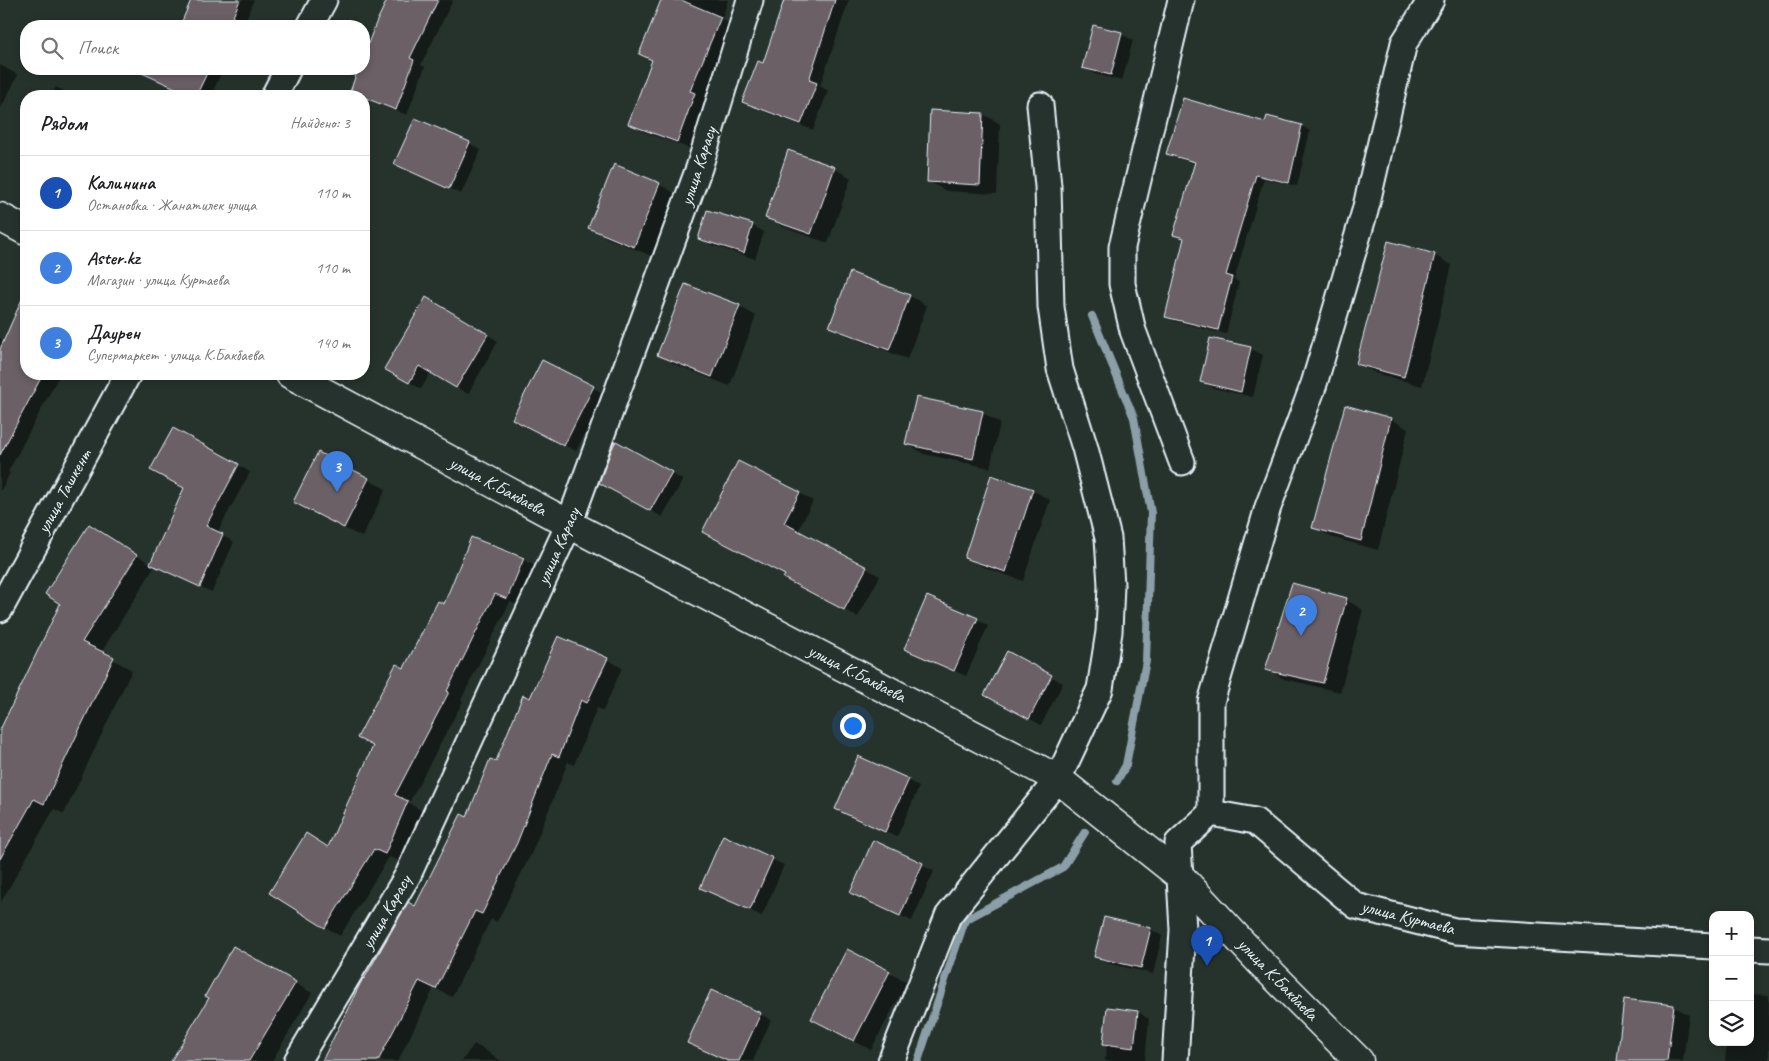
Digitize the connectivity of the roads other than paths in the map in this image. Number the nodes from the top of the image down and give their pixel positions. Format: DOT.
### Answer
graph roads {
  1 [pos="324,0"];
  2 [pos="750,0"];
  3 [pos="1180,0"];
  4 [pos="1431,0"];
  5 [pos="313,20"];
  6 [pos="285,75"];
  7 [pos="277,90"];
  8 [pos="1040,105"];
  9 [pos="0,217"];
  10 [pos="20,228"];
  11 [pos="125,380"];
  12 [pos="301,380"];
  13 [pos="1182,462"];
  14 [pos="569,524"];
  15 [pos="0,609"];
  16 [pos="1058,779"];
  17 [pos="1211,814"];
  18 [pos="1180,876"];
  19 [pos="1709,946"];
  20 [pos="1754,949"];
  21 [pos="1769,950"];
  22 [pos="297,1061"];
  23 [pos="891,1061"];
  24 [pos="1175,1061"];
  25 [pos="1360,1061"];
  1 -- 5 [label="street"];
  2 -- 14 [label="street, улица Карасу"];
  3 -- 13 [label="street"];
  4 -- 17 [label="street"];
  6 -- 7 [label="street"];
  8 -- 16 [label="street"];
  9 -- 10 [label="street"];
  11 -- 15 [label="street, улица Ташкент"];
  12 -- 14 [label="street, улица К.Бакбаева"];
  14 -- 16 [label="street, улица К.Бакбаева"];
  14 -- 22 [label="street, улица Карасу"];
  16 -- 18 [label="street, улица К.Бакбаева"];
  16 -- 23 [label="street"];
  17 -- 18 [label="street"];
  17 -- 19 [label="street, улица Куртаева"];
  18 -- 24 [label="street"];
  18 -- 25 [label="street, улица К.Бакбаева"];
  20 -- 21 [label="street"];
}
